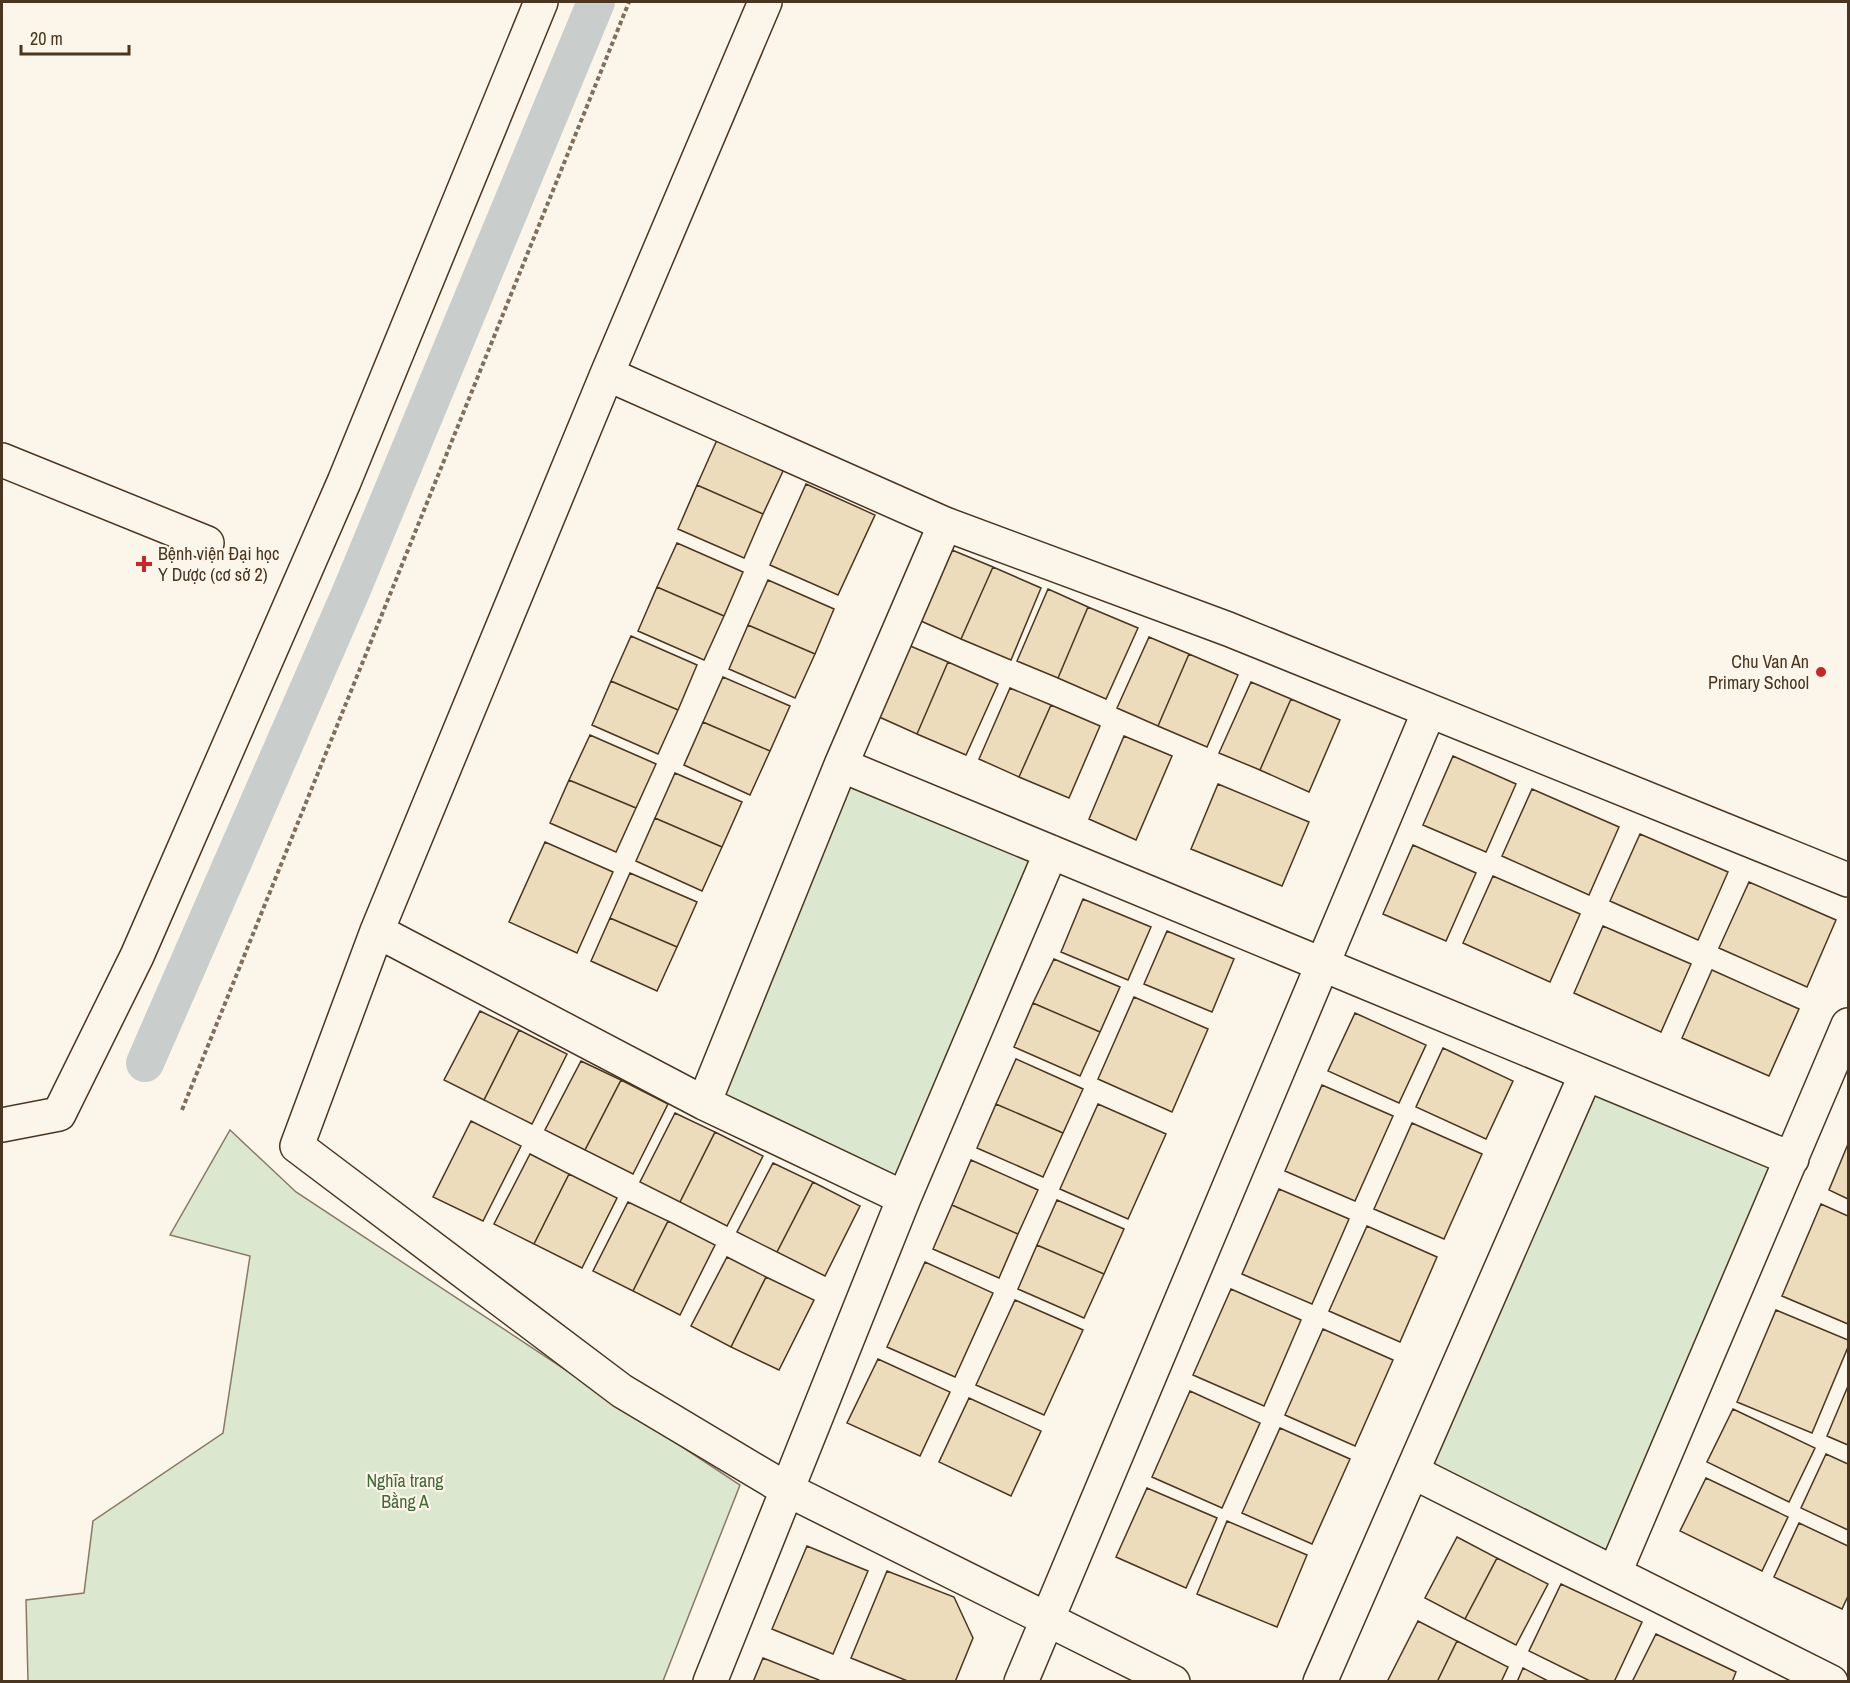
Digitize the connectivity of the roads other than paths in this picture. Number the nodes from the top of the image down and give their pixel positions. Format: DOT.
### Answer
graph roads {
  1 [pos="541,2"];
  2 [pos="765,2"];
  3 [pos="607,374"];
  4 [pos="2,460"];
  5 [pos="945,524"];
  6 [pos="207,543"];
  7 [pos="1429,711"];
  8 [pos="841,765"];
  9 [pos="1051,852"];
  10 [pos="1848,880"];
  11 [pos="377,931"];
  12 [pos="1323,965"];
  13 [pos="1848,1025"];
  14 [pos="1586,1074"];
  15 [pos="704,1103"];
  16 [pos="2,1125"];
  17 [pos="1792,1159"];
  18 [pos="904,1198"];
  19 [pos="1413,1472"];
  20 [pos="786,1490"];
  21 [pos="1615,1572"];
  22 [pos="1047,1618"];
  23 [pos="710,1682"];
  24 [pos="1021,1682"];
  25 [pos="1173,1682"];
  26 [pos="1320,1682"];
  27 [pos="1831,1682"];
  1 -- 16 [label="street"];
  2 -- 3 [label="street"];
  3 -- 5 [label="street"];
  3 -- 11 [label="street"];
  4 -- 6 [label="street"];
  5 -- 7 [label="street"];
  5 -- 8 [label="street"];
  7 -- 10 [label="street"];
  7 -- 12 [label="street"];
  8 -- 9 [label="street"];
  8 -- 15 [label="street"];
  9 -- 12 [label="street"];
  9 -- 18 [label="street"];
  11 -- 15 [label="street"];
  11 -- 20 [label="street"];
  12 -- 14 [label="street"];
  12 -- 22 [label="street"];
  13 -- 17 [label="street"];
  14 -- 17 [label="street"];
  14 -- 19 [label="street"];
  15 -- 18 [label="street"];
  17 -- 21 [label="street"];
  18 -- 20 [label="street"];
  19 -- 21 [label="street"];
  19 -- 26 [label="street"];
  20 -- 22 [label="street"];
  20 -- 23 [label="street"];
  21 -- 27 [label="street"];
  22 -- 24 [label="street"];
  22 -- 25 [label="street"];
}
